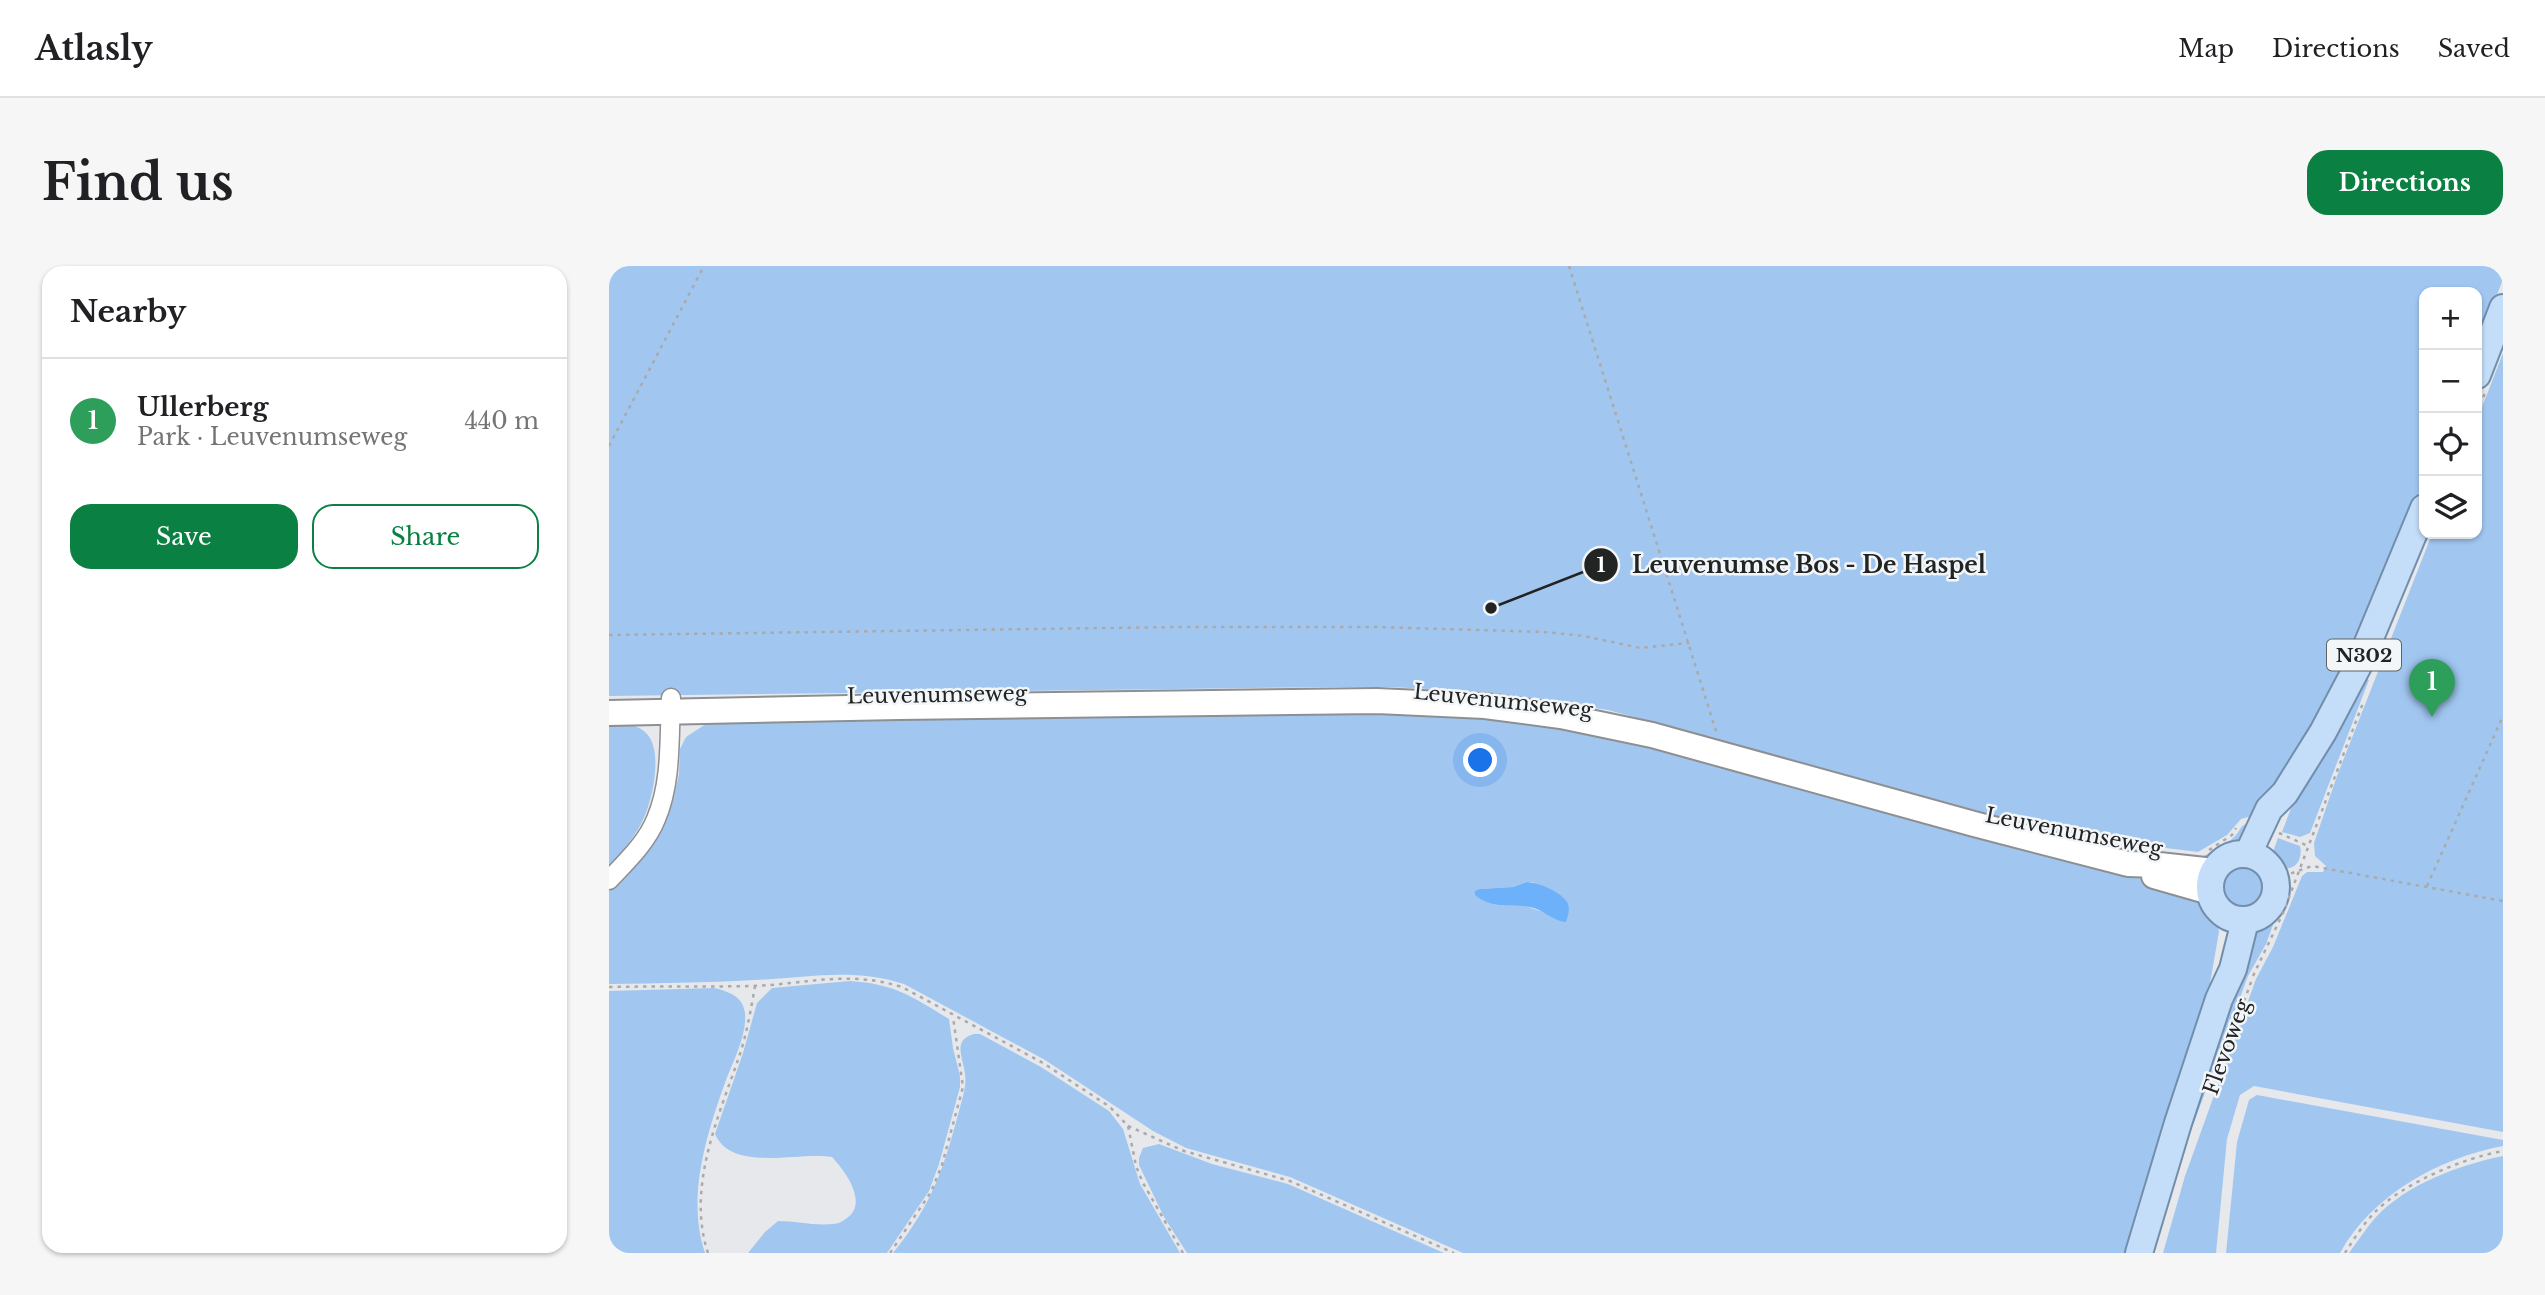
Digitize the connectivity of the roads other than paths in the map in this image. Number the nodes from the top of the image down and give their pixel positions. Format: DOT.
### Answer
graph roads {
  1 [pos="2503,308"];
  2 [pos="2482,362"];
  3 [pos="2419,520"];
  4 [pos="671,706"];
  5 [pos="609,713"];
  6 [pos="2272,867"];
  7 [pos="2208,872"];
  8 [pos="609,880"];
  9 [pos="2236,919"];
  10 [pos="2139,1253"];
  1 -- 2 [label="main road"];
  3 -- 6 [label="main road, N302"];
  4 -- 5 [label="main road, Leuvenumseweg"];
  4 -- 7 [label="main road, Leuvenumseweg"];
  4 -- 8 [label="street"];
  6 -- 7 [label="main road"];
  6 -- 9 [label="main road, N302"];
  7 -- 9 [label="main road"];
  9 -- 10 [label="main road, Flevoweg"];
}
